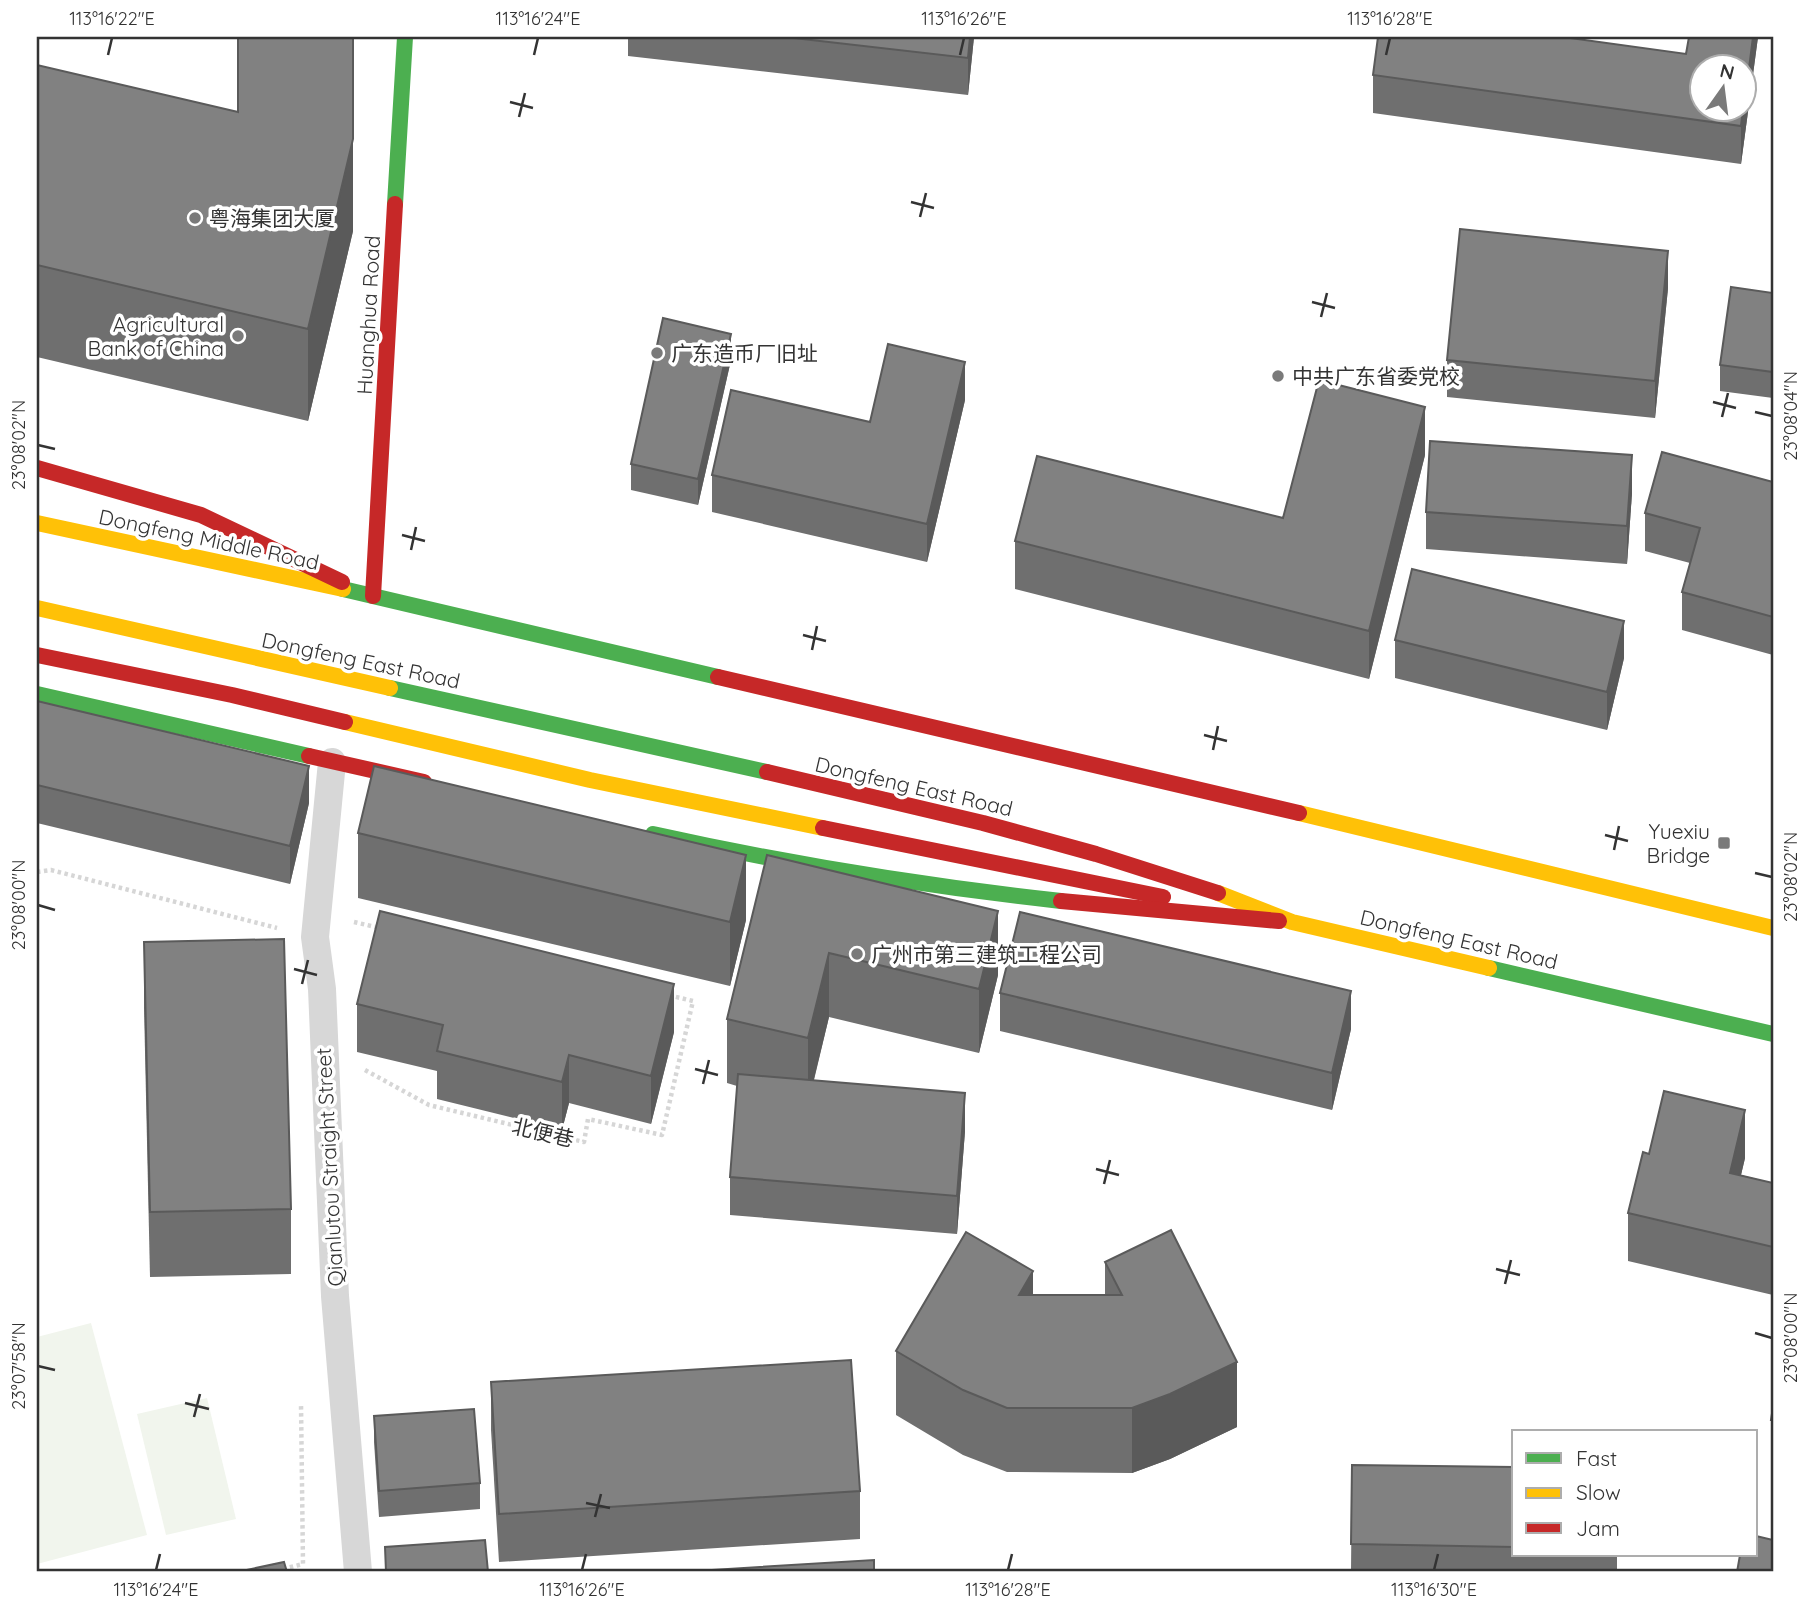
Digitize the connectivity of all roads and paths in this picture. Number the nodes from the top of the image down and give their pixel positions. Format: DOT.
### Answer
graph roads {
  1 [pos="405,37"];
  2 [pos="37,468"];
  3 [pos="37,523"];
  4 [pos="373,596"];
  5 [pos="37,608"];
  6 [pos="37,654"];
  7 [pos="37,694"];
  8 [pos="332,762"];
  9 [pos="446,786"];
  10 [pos="641,832"];
  11 [pos="37,872"];
  12 [pos="1292,922"];
  13 [pos="317,925"];
  14 [pos="1773,928"];
  15 [pos="385,929"];
  16 [pos="667,995"];
  17 [pos="1773,1034"];
  18 [pos="324,1047"];
  19 [pos="301,1400"];
  20 [pos="280,1569"];
  21 [pos="358,1572"];
  1 -- 4 [label="main road, Huanghua Road"];
  2 -- 4 [label="main road"];
  3 -- 4 [label="main road, Dongfeng Middle Road"];
  4 -- 14 [label="main road"];
  5 -- 12 [label="main road, Dongfeng East Road"];
  6 -- 12 [label="main road"];
  7 -- 8 [label="main road"];
  8 -- 9 [label="main road"];
  8 -- 13 [label="lane, Qianlutou Straight Street"];
  10 -- 12 [label="main road"];
  11 -- 13 [label="path"];
  12 -- 17 [label="main road, Dongfeng East Road"];
  13 -- 15 [label="path"];
  13 -- 18 [label="lane, Qianlutou Straight Street"];
  16 -- 18 [label="path, 北便巷"];
  18 -- 21 [label="lane, Qianlutou Straight Street"];
  19 -- 20 [label="path"];
}
